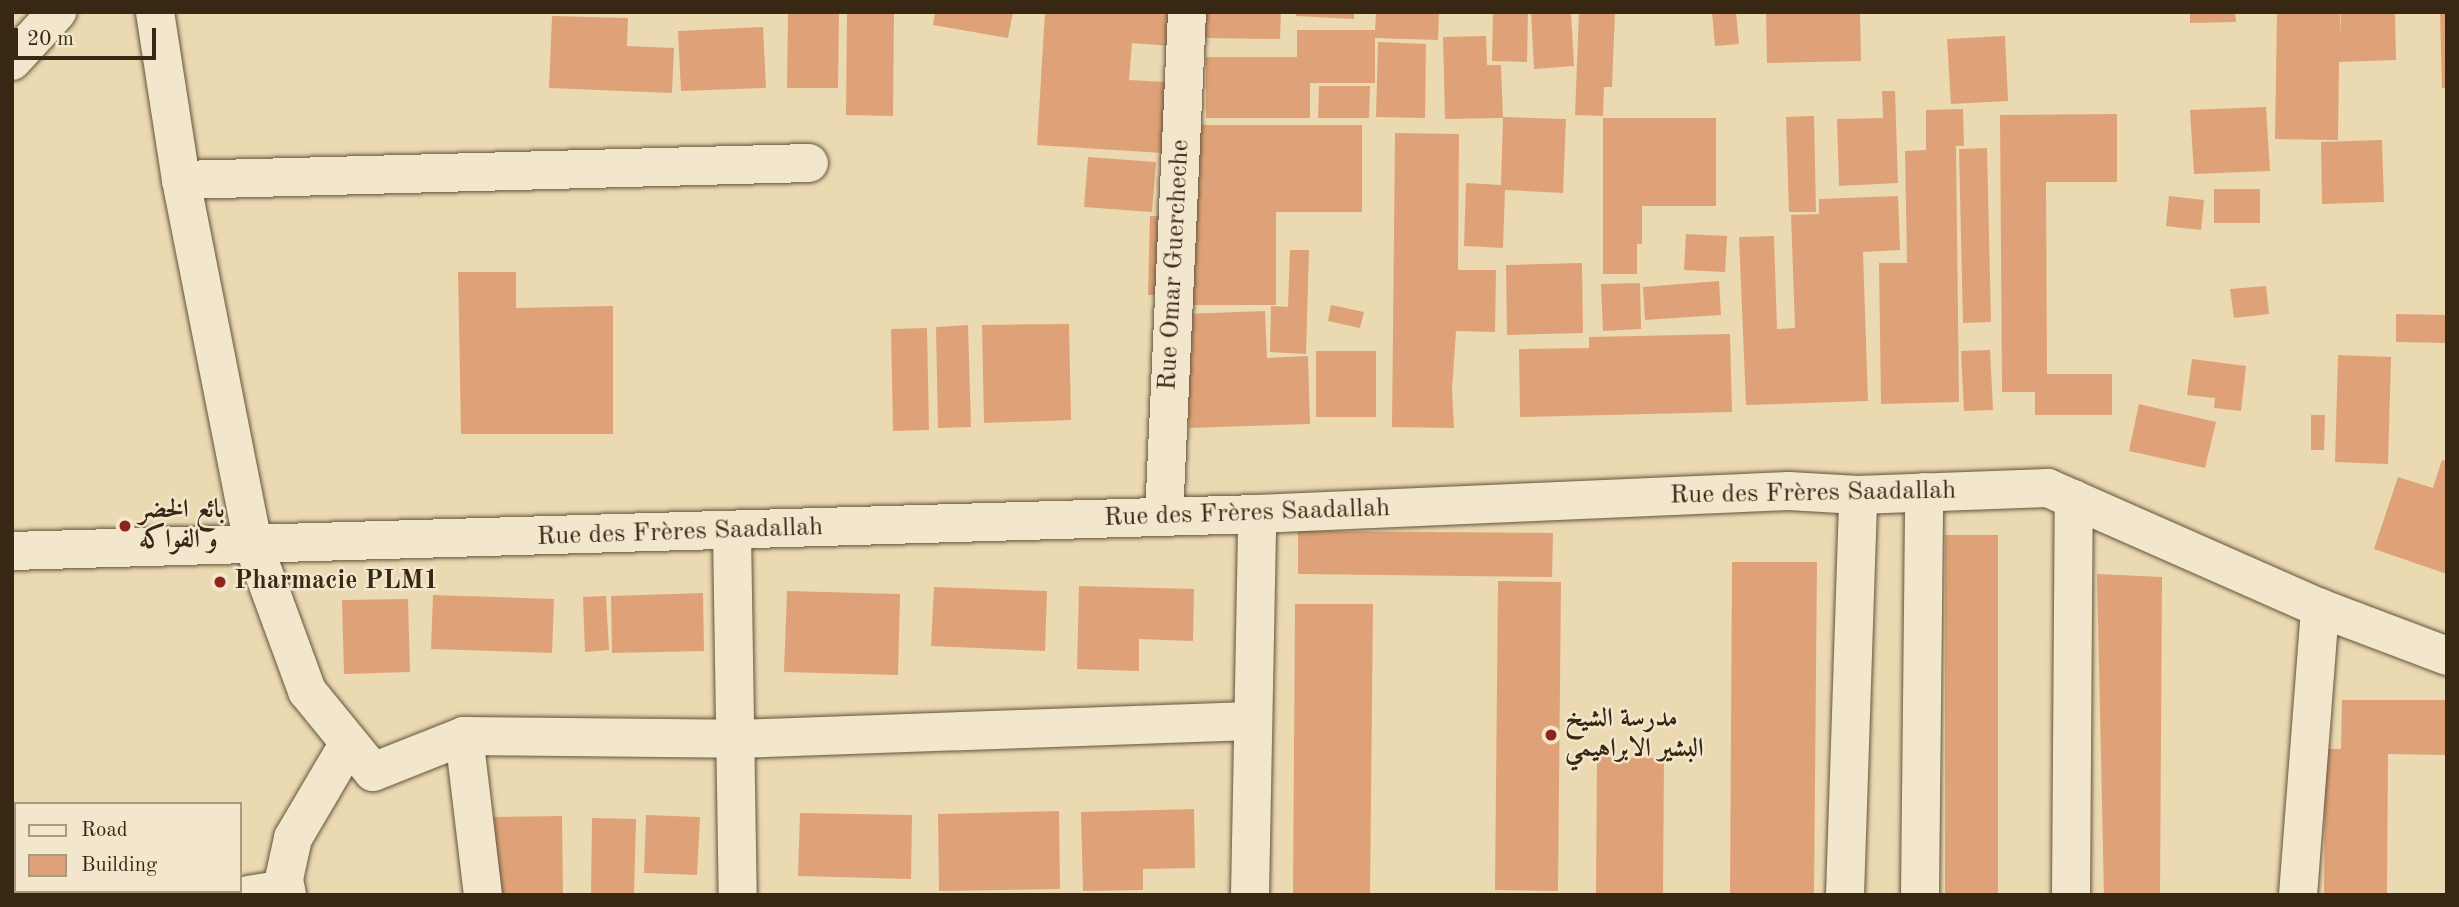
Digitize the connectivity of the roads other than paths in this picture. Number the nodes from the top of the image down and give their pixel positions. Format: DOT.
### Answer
graph roads {
  1 [pos="57,12"];
  2 [pos="155,12"];
  3 [pos="1187,12"];
  4 [pos="12,61"];
  5 [pos="809,163"];
  6 [pos="181,180"];
  7 [pos="1924,492"];
  8 [pos="1858,495"];
  9 [pos="2074,499"];
  10 [pos="1257,514"];
  11 [pos="1164,517"];
  12 [pos="732,532"];
  13 [pos="253,544"];
  14 [pos="12,551"];
  15 [pos="2320,608"];
  16 [pos="2447,656"];
  17 [pos="1251,720"];
  18 [pos="464,736"];
  19 [pos="737,739"];
  20 [pos="349,743"];
  21 [pos="286,892"];
  22 [pos="248,895"];
  23 [pos="483,895"];
  24 [pos="738,895"];
  25 [pos="1250,895"];
  26 [pos="1845,895"];
  27 [pos="1920,895"];
  28 [pos="2071,895"];
  29 [pos="2298,895"];
  1 -- 4 [label="street"];
  2 -- 6 [label="street"];
  3 -- 11 [label="street, Rue Omar Guercheche"];
  5 -- 6 [label="street"];
  6 -- 13 [label="street"];
  7 -- 8 [label="street, Rue des Frères Saadallah"];
  7 -- 9 [label="street, Rue des Frères Saadallah"];
  7 -- 27 [label="street"];
  8 -- 10 [label="street, Rue des Frères Saadallah"];
  8 -- 26 [label="street"];
  9 -- 15 [label="street, Rue des Frères Saadallah"];
  9 -- 28 [label="street"];
  10 -- 11 [label="street, Rue des Frères Saadallah"];
  10 -- 17 [label="street"];
  11 -- 12 [label="street, Rue des Frères Saadallah"];
  12 -- 13 [label="street, Rue des Frères Saadallah"];
  12 -- 19 [label="street"];
  13 -- 14 [label="street, Rue des Frères Saadallah"];
  13 -- 20 [label="street"];
  15 -- 16 [label="street, Rue des Frères Saadallah"];
  15 -- 29 [label="street"];
  17 -- 19 [label="street"];
  17 -- 25 [label="street"];
  18 -- 19 [label="street"];
  18 -- 20 [label="street"];
  18 -- 23 [label="street"];
  19 -- 24 [label="street"];
  20 -- 21 [label="street"];
  21 -- 22 [label="street"];
}
